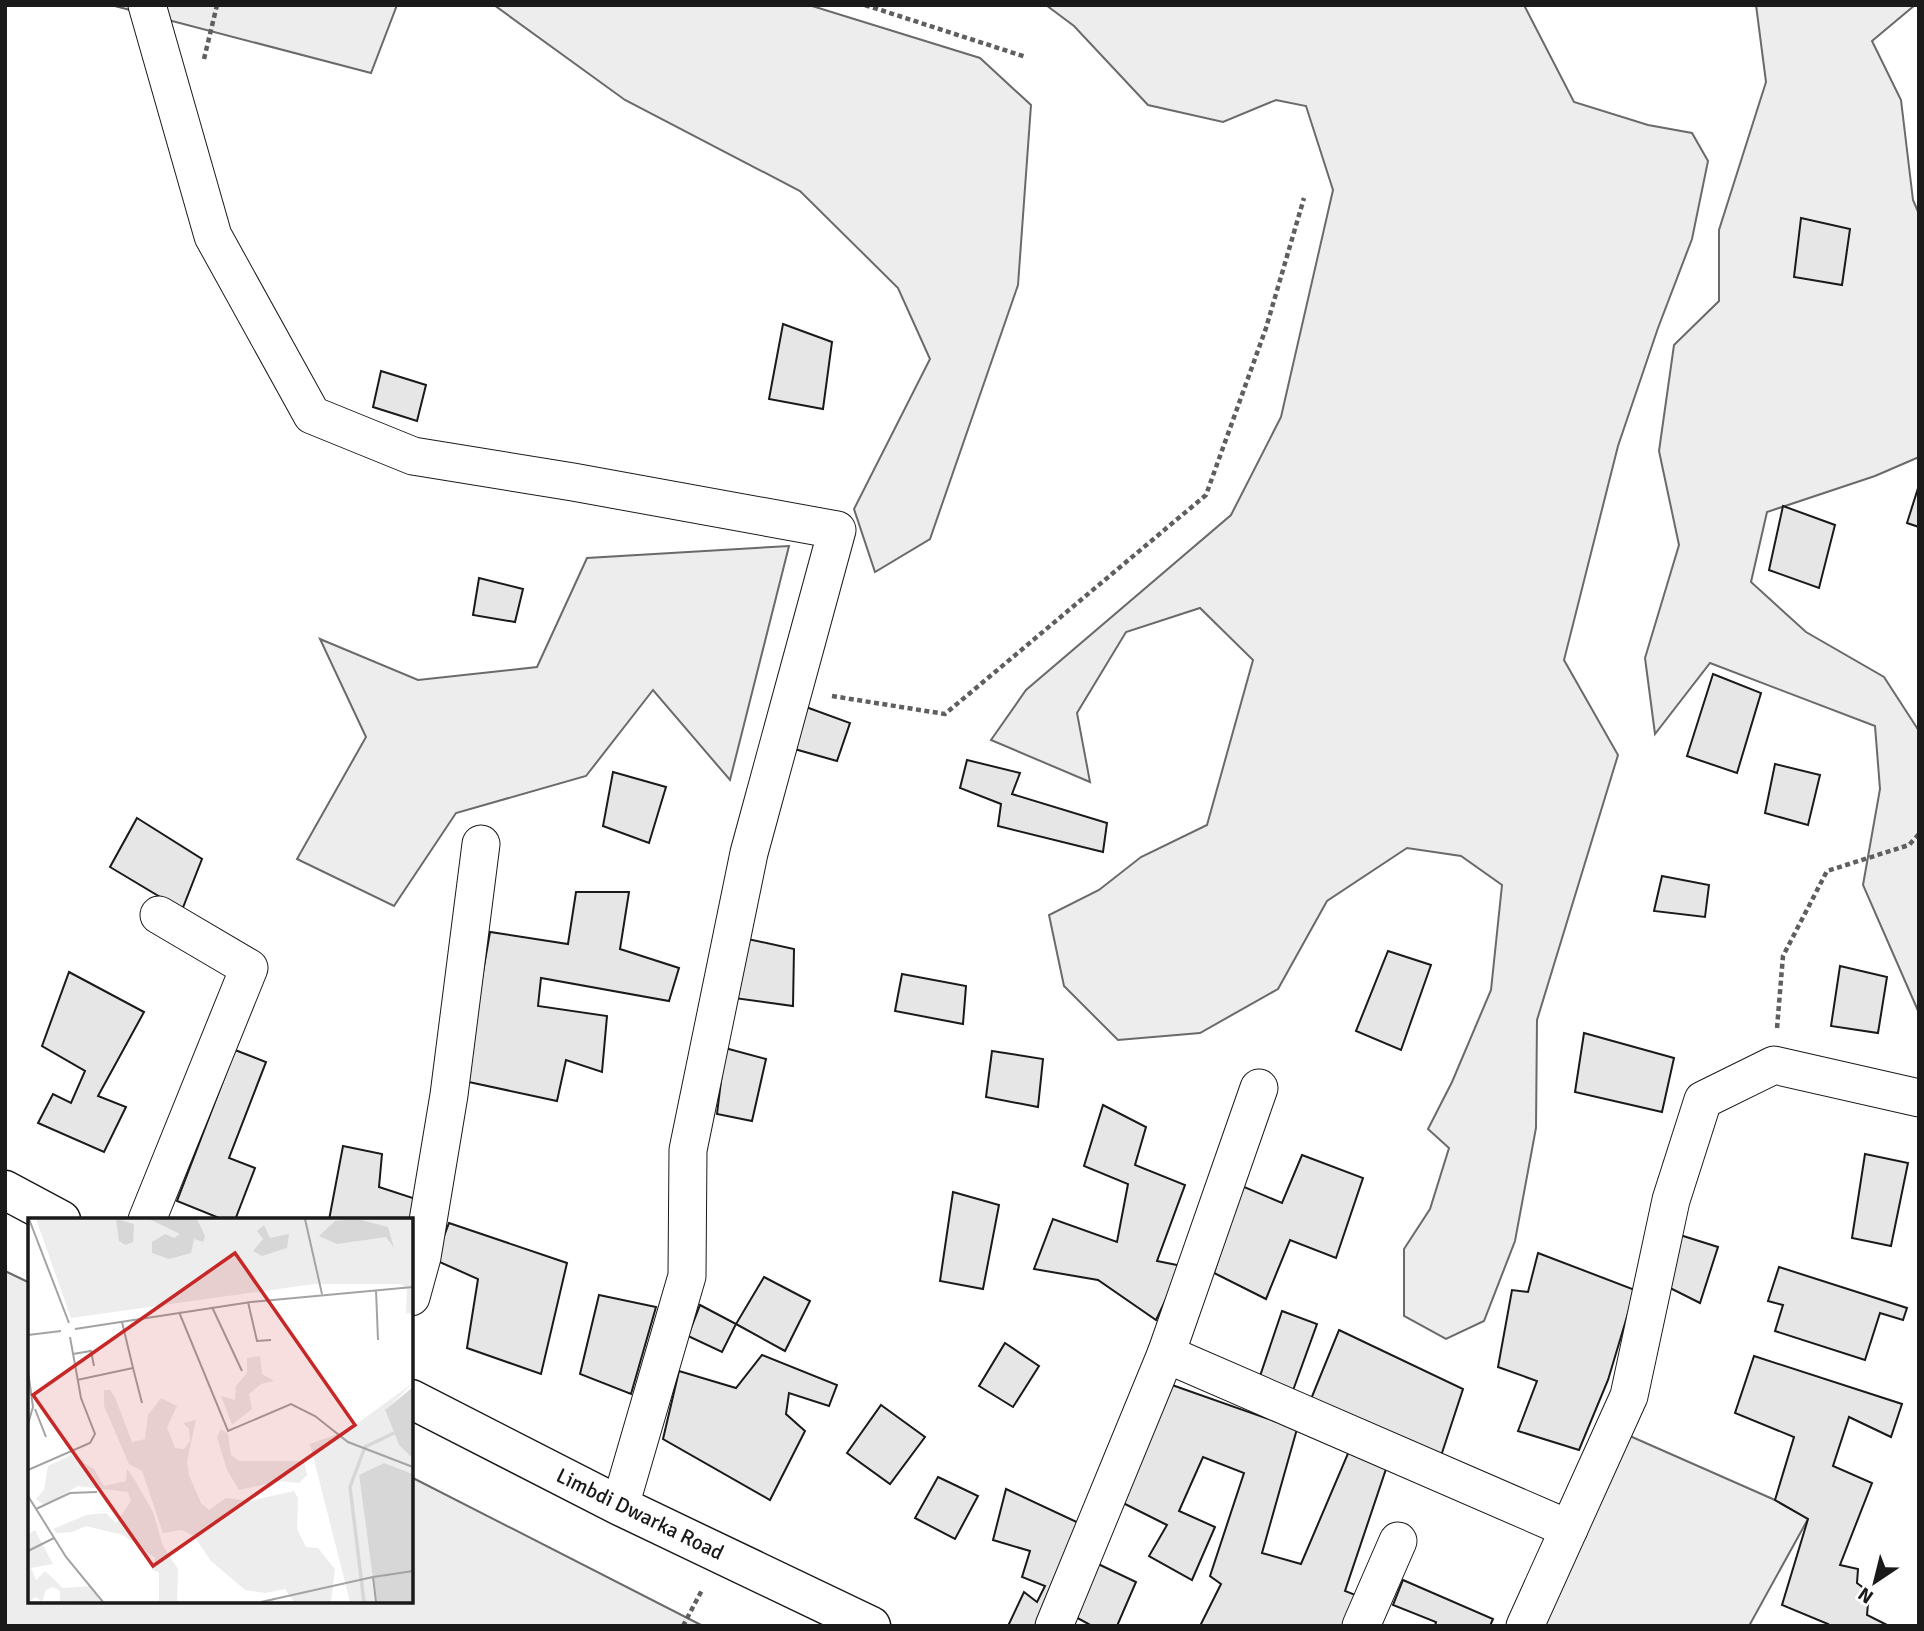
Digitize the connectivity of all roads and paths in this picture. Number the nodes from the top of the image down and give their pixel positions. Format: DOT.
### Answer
graph roads {
  1 [pos="147,5"];
  2 [pos="865,5"];
  3 [pos="1026,57"];
  4 [pos="1304,198"];
  5 [pos="793,690"];
  6 [pos="1919,834"];
  7 [pos="481,844"];
  8 [pos="159,915"];
  9 [pos="1774,1065"];
  10 [pos="1259,1088"];
  11 [pos="1919,1098"];
  12 [pos="5,1190"];
  13 [pos="57,1218"];
  14 [pos="148,1218"];
  15 [pos="413,1290"];
  16 [pos="1166,1354"];
  17 [pos="413,1400"];
  18 [pos="620,1506"];
  19 [pos="1569,1529"];
  20 [pos="1398,1541"];
  21 [pos="871,1626"];
  22 [pos="1054,1626"];
  23 [pos="1361,1626"];
  24 [pos="1525,1626"];
  1 -- 5 [label="street"];
  2 -- 3 [label="path"];
  4 -- 5 [label="path"];
  5 -- 18 [label="street"];
  6 -- 9 [label="path"];
  7 -- 15 [label="street"];
  8 -- 14 [label="street"];
  9 -- 11 [label="street"];
  9 -- 19 [label="street"];
  10 -- 16 [label="street"];
  12 -- 13 [label="street"];
  16 -- 19 [label="street"];
  16 -- 22 [label="street"];
  17 -- 18 [label="street, Limbdi Dwarka Road"];
  18 -- 21 [label="street, Limbdi Dwarka Road"];
  19 -- 24 [label="street"];
  20 -- 23 [label="street"];
}
